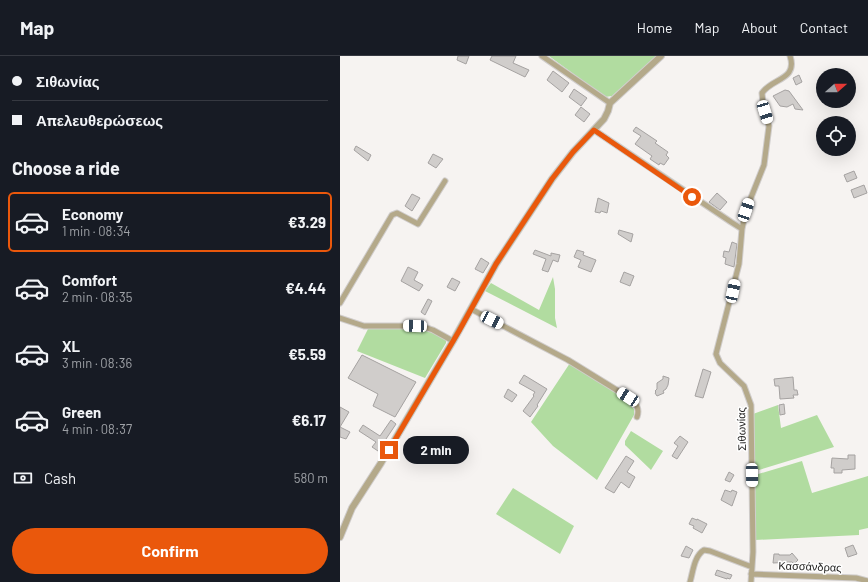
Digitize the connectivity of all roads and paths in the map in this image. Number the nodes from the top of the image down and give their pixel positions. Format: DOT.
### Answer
graph roads {
  1 [pos="542,56"];
  2 [pos="661,56"];
  3 [pos="790,56"];
  4 [pos="610,103"];
  5 [pos="594,130"];
  6 [pos="445,182"];
  7 [pos="742,229"];
  8 [pos="340,303"];
  9 [pos="471,309"];
  10 [pos="340,318"];
  11 [pos="453,341"];
  12 [pos="637,417"];
  13 [pos="340,536"];
  14 [pos="752,568"];
  15 [pos="751,574"];
  16 [pos="868,581"];
  17 [pos="690,582"];
  18 [pos="751,582"];
  1 -- 4 [label="street"];
  2 -- 4 [label="street"];
  3 -- 7 [label="street"];
  4 -- 5 [label="street"];
  5 -- 7 [label="street"];
  5 -- 9 [label="street"];
  6 -- 8 [label="street"];
  7 -- 14 [label="street, Σιθωνίας"];
  9 -- 11 [label="street"];
  9 -- 12 [label="street"];
  10 -- 11 [label="street"];
  11 -- 13 [label="street"];
  14 -- 15 [label="street, Σιθωνίας"];
  14 -- 17 [label="street"];
  15 -- 16 [label="street, Κασσάνδρας"];
  15 -- 18 [label="street, Σιθωνίας"];
}
